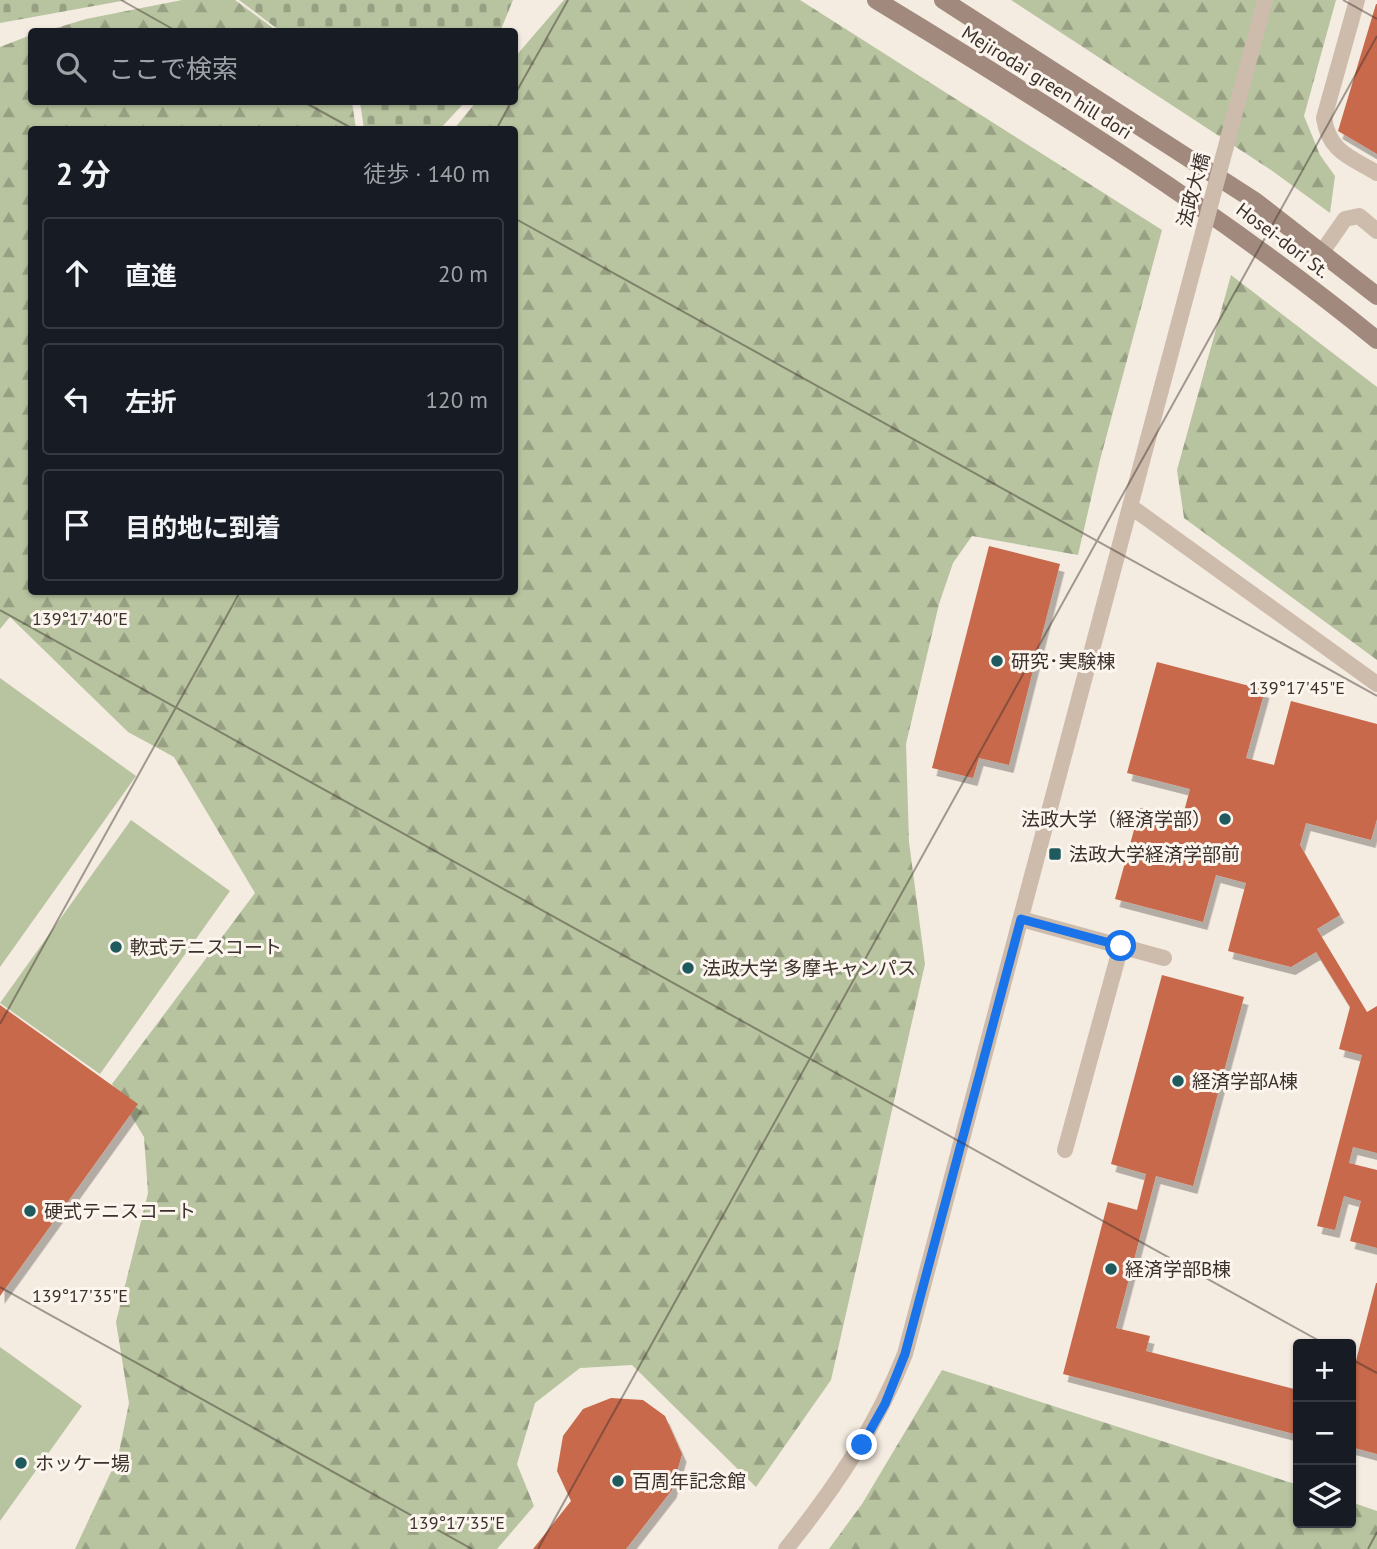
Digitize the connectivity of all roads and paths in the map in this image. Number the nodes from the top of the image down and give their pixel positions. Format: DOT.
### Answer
graph roads {
  1 [pos="876,0"];
  2 [pos="943,0"];
  3 [pos="1265,0"];
  4 [pos="1357,0"];
  5 [pos="1175,148"];
  6 [pos="1377,173"];
  7 [pos="1160,178"];
  8 [pos="1377,231"];
  9 [pos="1322,252"];
  10 [pos="1377,296"];
  11 [pos="1377,340"];
  12 [pos="1130,506"];
  13 [pos="1377,684"];
  14 [pos="1021,919"];
  15 [pos="1121,946"];
  16 [pos="1164,958"];
  17 [pos="1065,1150"];
  18 [pos="786,1549"];
  1 -- 7 [label="street, Mejirodai green hill dori"];
  2 -- 5 [label="street, Mejirodai green hill dori"];
  3 -- 12 [label="lane, 法政大橋, bridge"];
  4 -- 6 [label="lane"];
  5 -- 9 [label="street, Hosei-dori St."];
  7 -- 11 [label="street, Hosei-dori St."];
  8 -- 9 [label="lane"];
  9 -- 10 [label="street, Hosei-dori St."];
  12 -- 13 [label="lane"];
  12 -- 14 [label="lane, 法政大橋"];
  14 -- 15 [label="lane"];
  14 -- 18 [label="lane, 法政大橋"];
  15 -- 16 [label="lane"];
  15 -- 17 [label="lane"];
}
